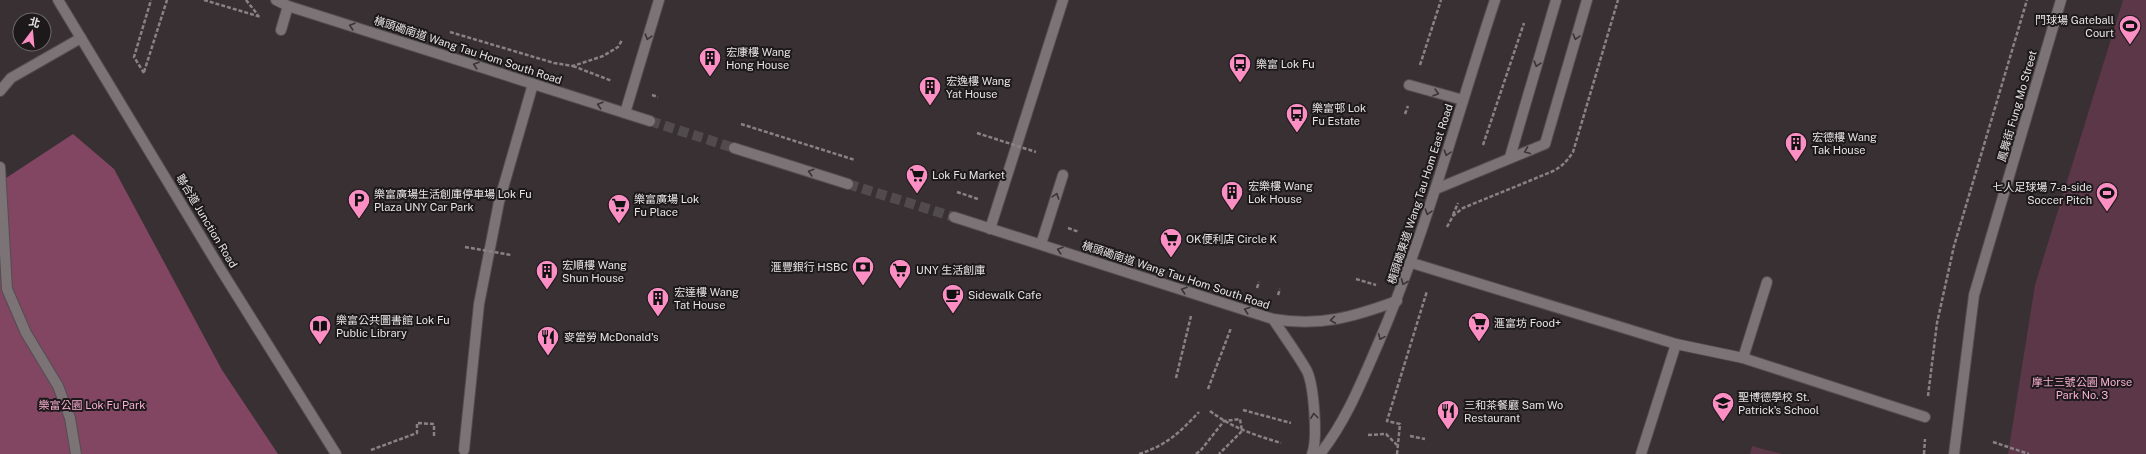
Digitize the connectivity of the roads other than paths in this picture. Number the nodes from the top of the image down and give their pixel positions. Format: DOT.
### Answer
graph roads {
  1 [pos="58,0"];
  2 [pos="659,0"];
  3 [pos="1063,0"];
  4 [pos="1495,0"];
  5 [pos="1556,0"];
  6 [pos="1587,0"];
  7 [pos="2061,0"];
  8 [pos="277,1"];
  9 [pos="288,6"];
  10 [pos="280,30"];
  11 [pos="81,38"];
  12 [pos="533,84"];
  13 [pos="1409,85"];
  14 [pos="0,91"];
  15 [pos="1463,100"];
  16 [pos="625,113"];
  17 [pos="650,121"];
  18 [pos="734,148"];
  19 [pos="1510,157"];
  20 [pos="0,167"];
  21 [pos="1063,175"];
  22 [pos="848,184"];
  23 [pos="1436,189"];
  24 [pos="954,217"];
  25 [pos="990,229"];
  26 [pos="1041,244"];
  27 [pos="1412,263"];
  28 [pos="1767,282"];
  29 [pos="1397,301"];
  30 [pos="1273,319"];
  31 [pos="1676,344"];
  32 [pos="1743,358"];
  33 [pos="1925,417"];
  34 [pos="464,450"];
  35 [pos="76,454"];
  36 [pos="336,454"];
  37 [pos="1312,454"];
  38 [pos="1320,454"];
  39 [pos="1641,454"];
  40 [pos="1954,454"];
  1 -- 11 [label="street, 聯合道 Junction Road"];
  2 -- 16 [label="street, one-way"];
  3 -- 25 [label="street"];
  4 -- 15 [label="street, 橫頭磡東道 Wang Tau Hom East Road"];
  5 -- 19 [label="street, one-way"];
  6 -- 19 [label="street, one-way"];
  7 -- 40 [label="street, 鳳舞街 Fung Mo Street"];
  8 -- 9 [label="street, 橫頭磡南道 Wang Tau Hom South Road"];
  9 -- 10 [label="street"];
  12 -- 9 [label="street, 橫頭磡南道 Wang Tau Hom South Road, one-way"];
  11 -- 14 [label="street"];
  11 -- 36 [label="street, 聯合道 Junction Road"];
  16 -- 12 [label="street, 橫頭磡南道 Wang Tau Hom South Road, one-way"];
  12 -- 34 [label="street"];
  13 -- 15 [label="street, one-way"];
  15 -- 23 [label="street, 橫頭磡東道 Wang Tau Hom East Road, one-way"];
  16 -- 17 [label="street, 橫頭磡南道 Wang Tau Hom South Road"];
  22 -- 18 [label="street, one-way"];
  19 -- 23 [label="street"];
  20 -- 35 [label="street"];
  26 -- 21 [label="street, one-way"];
  23 -- 27 [label="street, 橫頭磡東道 Wang Tau Hom East Road, one-way"];
  24 -- 25 [label="street, 橫頭磡南道 Wang Tau Hom South Road"];
  25 -- 26 [label="street, 橫頭磡南道 Wang Tau Hom South Road"];
  30 -- 26 [label="street, 橫頭磡南道 Wang Tau Hom South Road, one-way"];
  27 -- 29 [label="street, 橫頭磡東道 Wang Tau Hom East Road, one-way"];
  27 -- 31 [label="street"];
  28 -- 32 [label="street"];
  29 -- 30 [label="street, one-way"];
  29 -- 38 [label="street, 橫頭磡東道 Wang Tau Hom East Road, one-way"];
  37 -- 30 [label="street, 橫頭磡南道 Wang Tau Hom South Road, one-way"];
  31 -- 32 [label="street"];
  31 -- 39 [label="street"];
  32 -- 33 [label="street"];
}
